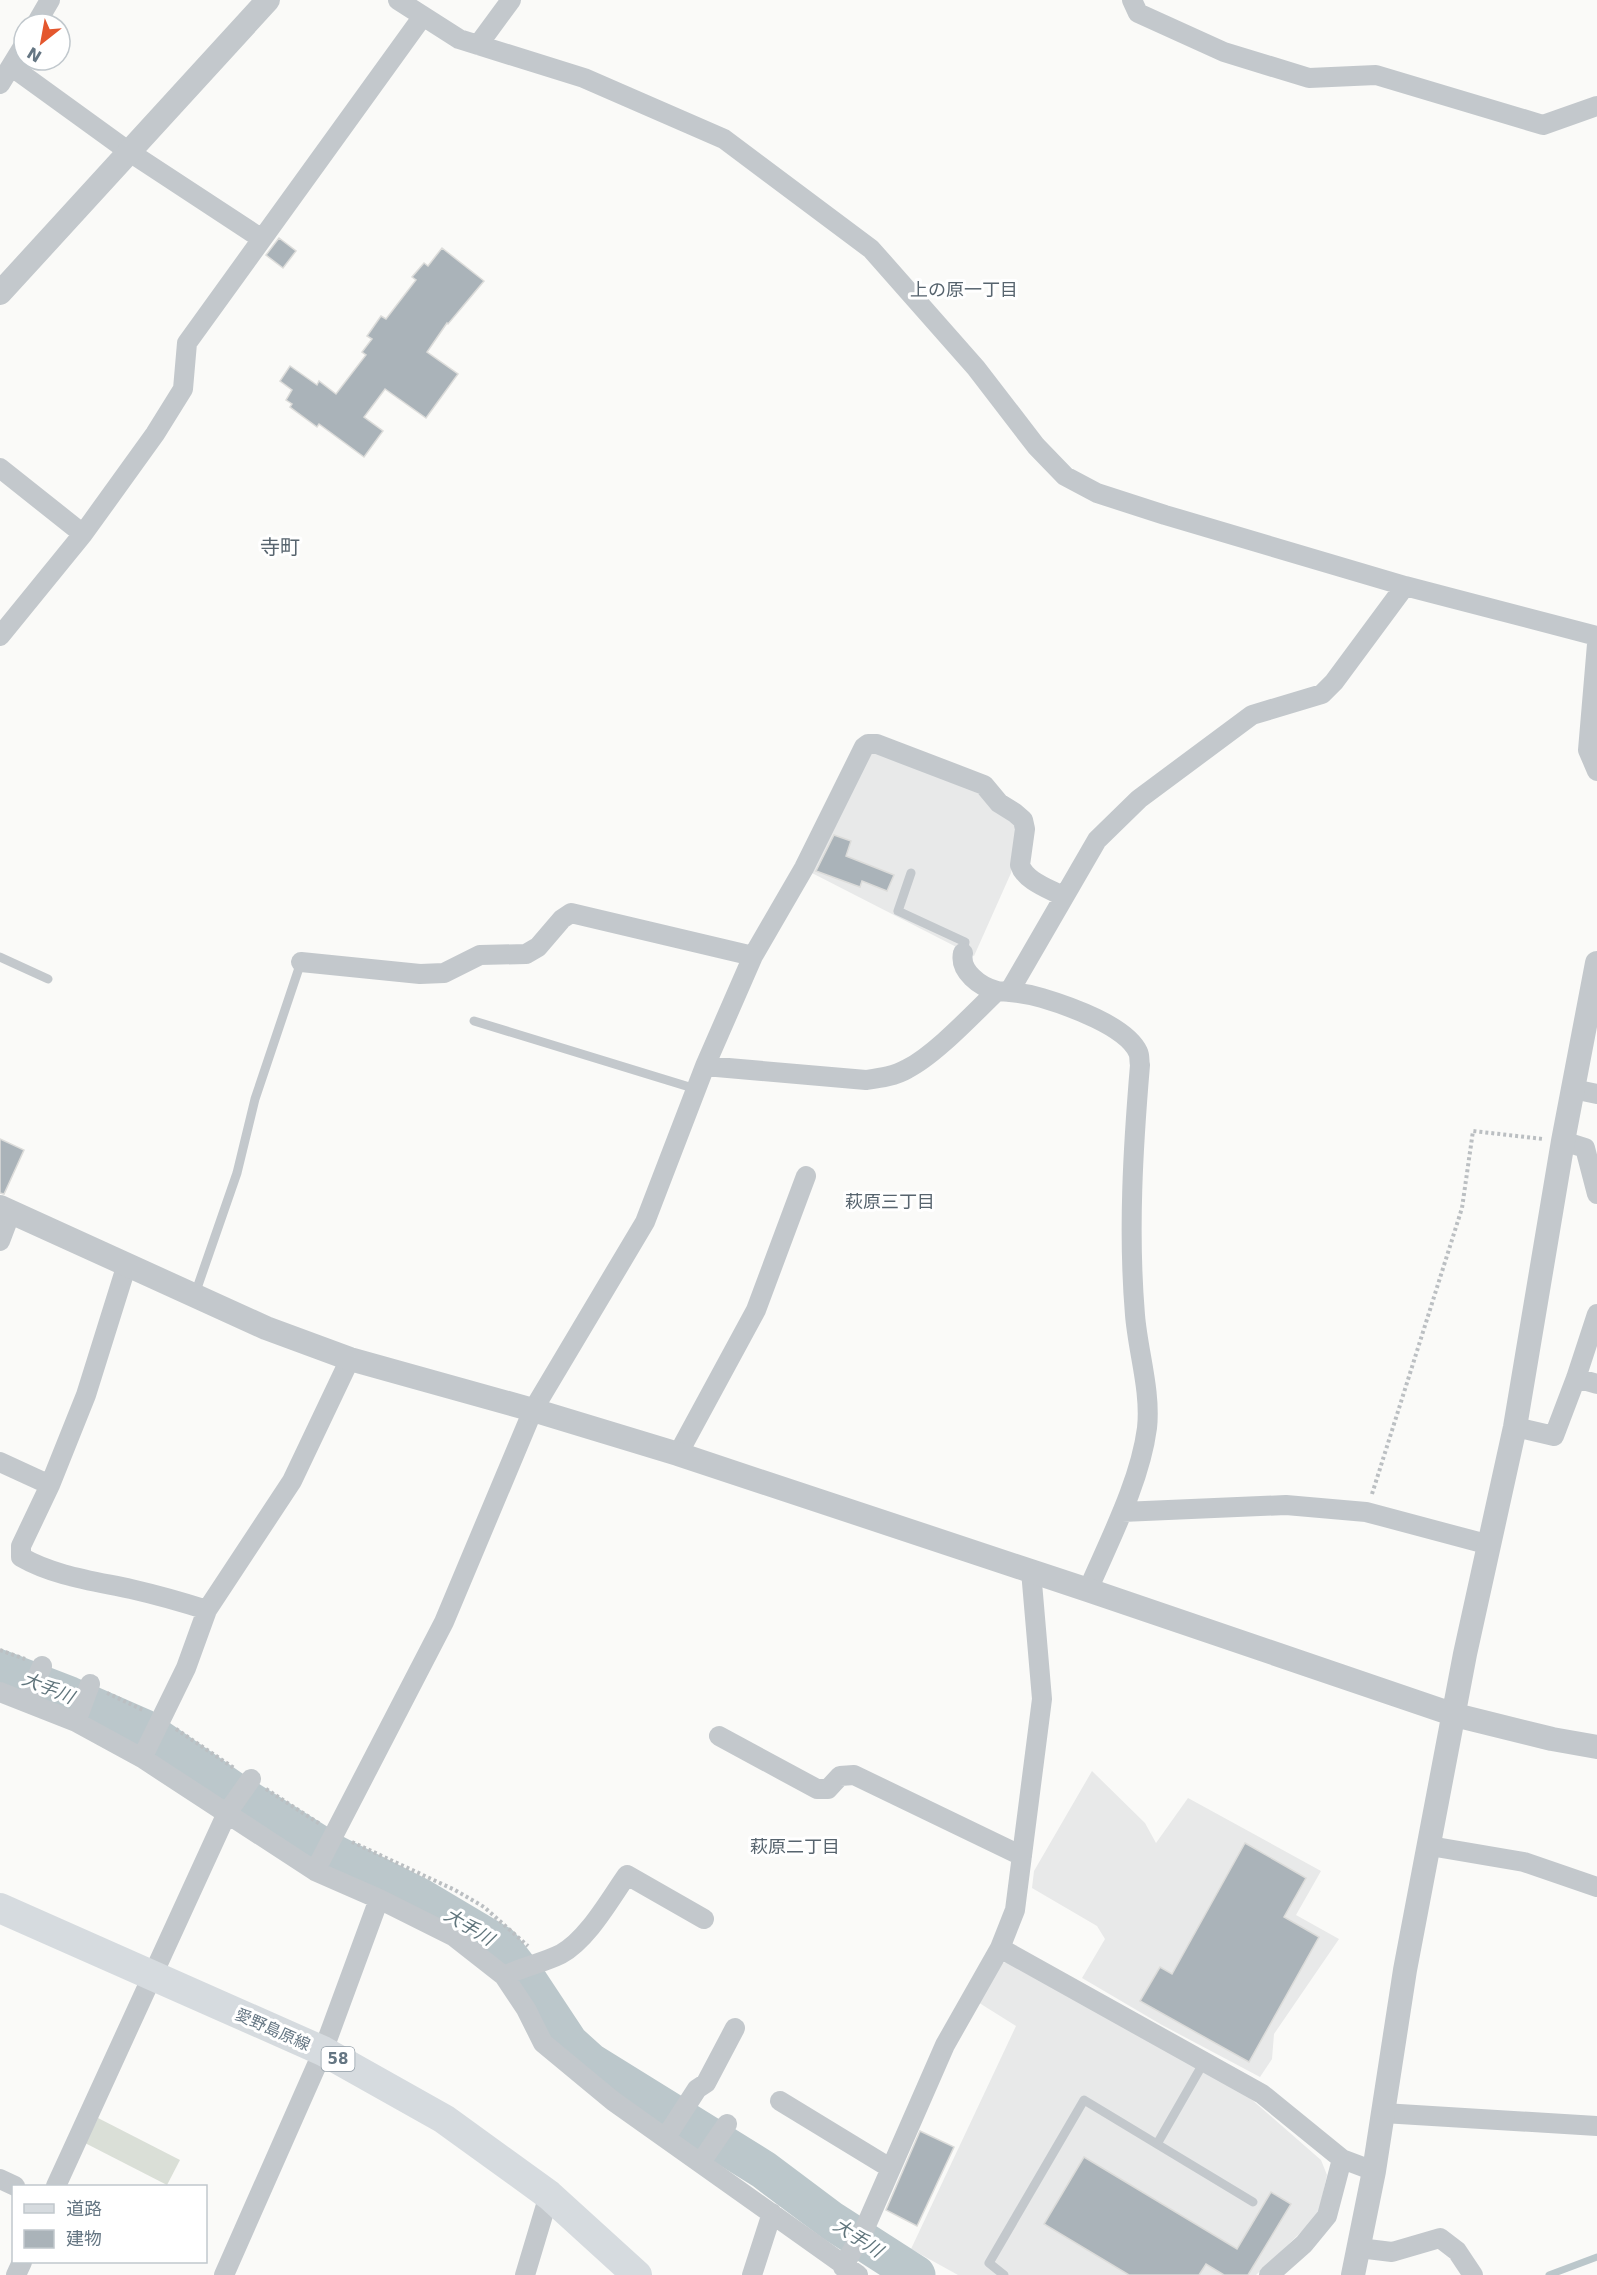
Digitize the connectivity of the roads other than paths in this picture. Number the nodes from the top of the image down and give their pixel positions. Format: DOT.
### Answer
graph roads {
  1 [pos="268,0"];
  2 [pos="398,0"];
  3 [pos="511,0"];
  4 [pos="1132,0"];
  5 [pos="423,16"];
  6 [pos="478,45"];
  7 [pos="12,67"];
  8 [pos="19,72"];
  9 [pos="0,84"];
  10 [pos="1597,106"];
  11 [pos="128,151"];
  12 [pos="262,238"];
  13 [pos="0,293"];
  14 [pos="0,468"];
  15 [pos="83,534"];
  16 [pos="1406,586"];
  17 [pos="0,636"];
  18 [pos="1597,636"];
  19 [pos="1597,644"];
  20 [pos="1597,771"];
  21 [pos="911,873"];
  22 [pos="1064,897"];
  23 [pos="963,954"];
  24 [pos="753,956"];
  25 [pos="0,957"];
  26 [pos="301,962"];
  27 [pos="1597,963"];
  28 [pos="48,979"];
  29 [pos="1003,992"];
  30 [pos="474,1021"];
  31 [pos="705,1066"];
  32 [pos="696,1089"];
  33 [pos="1573,1089"];
  34 [pos="1597,1094"];
  35 [pos="1563,1142"];
  36 [pos="806,1176"];
  37 [pos="1597,1194"];
  38 [pos="6,1209"];
  39 [pos="0,1241"];
  40 [pos="127,1264"];
  41 [pos="194,1296"];
  42 [pos="1597,1314"];
  43 [pos="350,1359"];
  44 [pos="1576,1378"];
  45 [pos="1597,1383"];
  46 [pos="533,1410"];
  47 [pos="1515,1427"];
  48 [pos="678,1454"];
  49 [pos="0,1462"];
  50 [pos="50,1485"];
  51 [pos="1122,1512"];
  52 [pos="1490,1545"];
  53 [pos="1031,1571"];
  54 [pos="1088,1590"];
  55 [pos="207,1610"];
  56 [pos="41,1668"];
  57 [pos="90,1687"];
  58 [pos="0,1692"];
  59 [pos="28,1699"];
  60 [pos="1455,1715"];
  61 [pos="77,1720"];
  62 [pos="719,1736"];
  63 [pos="1597,1747"];
  64 [pos="144,1755"];
  65 [pos="250,1781"];
  66 [pos="230,1809"];
  67 [pos="1430,1846"];
  68 [pos="1022,1856"];
  69 [pos="317,1868"];
  70 [pos="1597,1887"];
  71 [pos="379,1899"];
  72 [pos="0,1908"];
  73 [pos="704,1919"];
  74 [pos="1000,1948"];
  75 [pos="507,1975"];
  76 [pos="154,1976"];
  77 [pos="735,2028"];
  78 [pos="323,2051"];
  79 [pos="1204,2062"];
  80 [pos="780,2101"];
  81 [pos="1383,2113"];
  82 [pos="1597,2126"];
  83 [pos="725,2127"];
  84 [pos="669,2133"];
  85 [pos="1157,2144"];
  86 [pos="704,2158"];
  87 [pos="1342,2159"];
  88 [pos="890,2168"];
  89 [pos="1374,2171"];
  90 [pos="58,2185"];
  91 [pos="549,2195"];
  92 [pos="1253,2202"];
  93 [pos="772,2212"];
  94 [pos="1359,2248"];
  95 [pos="850,2267"];
  96 [pos="224,2275"];
  97 [pos="525,2275"];
  98 [pos="637,2275"];
  99 [pos="752,2275"];
  100 [pos="1004,2275"];
  101 [pos="1269,2275"];
  102 [pos="1353,2275"];
  103 [pos="1473,2275"];
  1 -- 11 [label="street"];
  2 -- 5 [label="street"];
  3 -- 6 [label="street"];
  4 -- 10 [label="street"];
  5 -- 6 [label="street"];
  5 -- 12 [label="street"];
  6 -- 16 [label="street"];
  7 -- 9 [label="street"];
  8 -- 11 [label="street"];
  11 -- 12 [label="street"];
  11 -- 13 [label="street"];
  12 -- 15 [label="street"];
  14 -- 15 [label="street"];
  15 -- 17 [label="street"];
  16 -- 18 [label="street"];
  16 -- 22 [label="street"];
  19 -- 20 [label="street"];
  21 -- 23 [label="lane"];
  22 -- 24 [label="street"];
  22 -- 29 [label="street"];
  23 -- 29 [label="street"];
  24 -- 26 [label="street"];
  24 -- 31 [label="street"];
  25 -- 28 [label="lane"];
  26 -- 41 [label="lane"];
  27 -- 33 [label="street"];
  29 -- 31 [label="street"];
  29 -- 51 [label="street"];
  30 -- 32 [label="lane"];
  31 -- 32 [label="street"];
  32 -- 46 [label="street"];
  33 -- 34 [label="street"];
  33 -- 35 [label="street"];
  35 -- 37 [label="street"];
  35 -- 47 [label="street"];
  36 -- 48 [label="street"];
  38 -- 39 [label="street"];
  38 -- 40 [label="street"];
  40 -- 41 [label="street"];
  40 -- 50 [label="street"];
  41 -- 43 [label="street"];
  42 -- 44 [label="street"];
  43 -- 46 [label="street"];
  43 -- 55 [label="street"];
  44 -- 45 [label="street"];
  44 -- 47 [label="street"];
  46 -- 48 [label="street"];
  46 -- 69 [label="street"];
  47 -- 52 [label="street"];
  48 -- 53 [label="street"];
  49 -- 50 [label="street"];
  50 -- 55 [label="street"];
  51 -- 52 [label="street"];
  51 -- 54 [label="street"];
  52 -- 60 [label="street"];
  53 -- 54 [label="street"];
  53 -- 68 [label="street"];
  54 -- 60 [label="street"];
  55 -- 64 [label="street"];
  56 -- 59 [label="street"];
  57 -- 61 [label="street"];
  58 -- 59 [label="street"];
  59 -- 61 [label="street"];
  60 -- 63 [label="street"];
  60 -- 67 [label="street"];
  61 -- 64 [label="street"];
  62 -- 68 [label="street"];
  64 -- 66 [label="street"];
  65 -- 66 [label="street"];
  66 -- 69 [label="street"];
  66 -- 76 [label="street"];
  67 -- 70 [label="street"];
  67 -- 81 [label="street"];
  68 -- 74 [label="street"];
  69 -- 71 [label="street"];
  71 -- 75 [label="street"];
  71 -- 78 [label="street"];
  72 -- 76 [label="main road, 愛野島原線 / 58"];
  73 -- 75 [label="street"];
  74 -- 79 [label="street"];
  74 -- 88 [label="street"];
  75 -- 84 [label="street"];
  76 -- 78 [label="main road, 愛野島原線 / 58"];
  76 -- 90 [label="street"];
  77 -- 84 [label="street"];
  78 -- 91 [label="main road, 愛野島原線 / 58"];
  78 -- 96 [label="street"];
  79 -- 85 [label="lane"];
  79 -- 87 [label="street"];
  80 -- 88 [label="street"];
  81 -- 82 [label="street"];
  81 -- 89 [label="street"];
  83 -- 86 [label="street"];
  84 -- 86 [label="street"];
  85 -- 92 [label="lane"];
  85 -- 100 [label="lane"];
  86 -- 93 [label="street"];
  87 -- 89 [label="street"];
  87 -- 101 [label="street"];
  88 -- 95 [label="street"];
  89 -- 94 [label="street"];
  91 -- 97 [label="street"];
  91 -- 98 [label="main road, 愛野島原線 / 58"];
  93 -- 95 [label="street"];
  93 -- 99 [label="street"];
  94 -- 102 [label="street"];
  94 -- 103 [label="street"];
}
